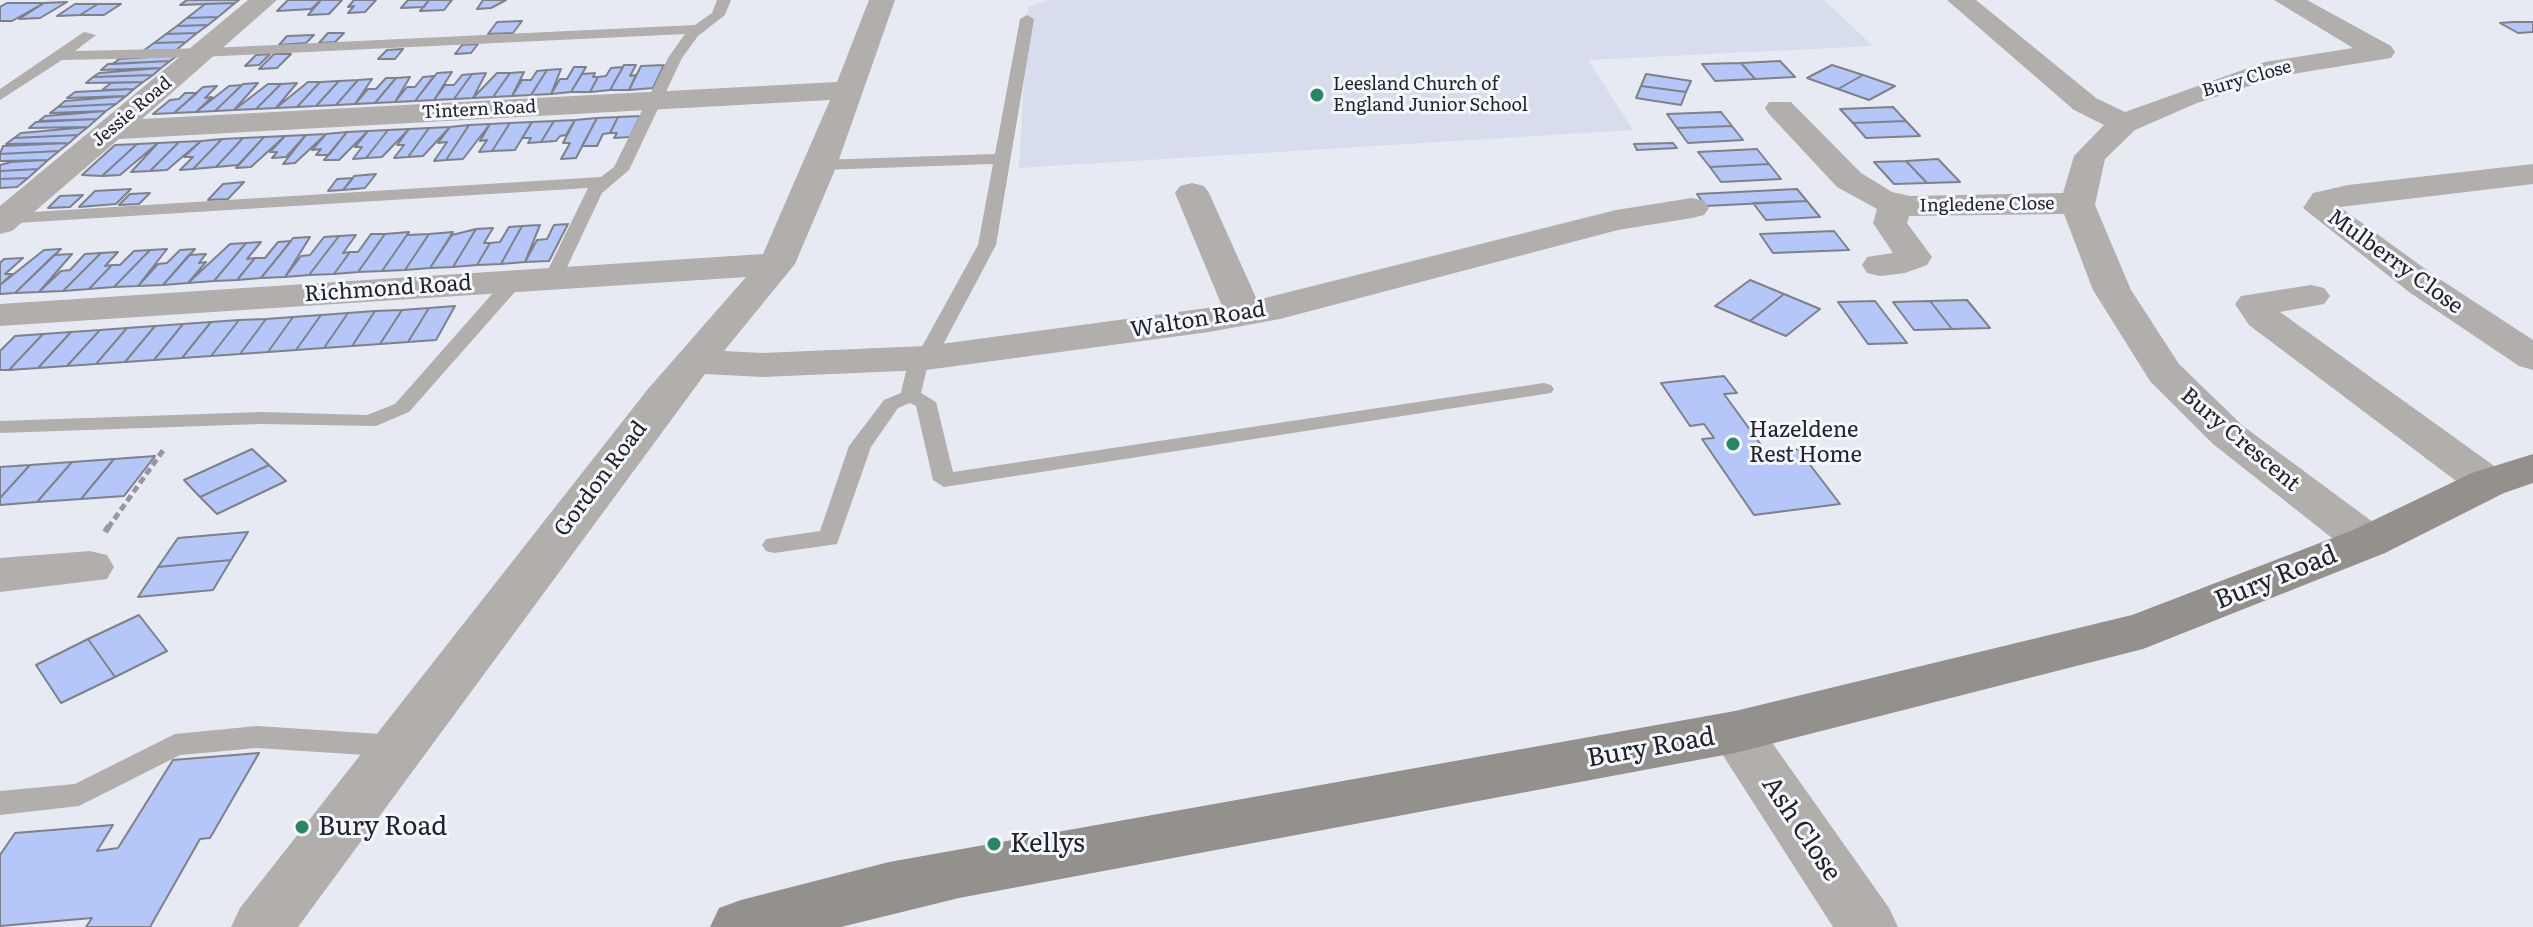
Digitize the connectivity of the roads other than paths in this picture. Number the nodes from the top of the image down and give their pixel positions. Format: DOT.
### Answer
graph roads {
  1 [pos="264,0"];
  2 [pos="724,0"];
  3 [pos="882,0"];
  4 [pos="1960,0"];
  5 [pos="2287,0"];
  6 [pos="1027,19"];
  7 [pos="698,29"];
  8 [pos="89,35"];
  9 [pos="203,52"];
  10 [pos="58,56"];
  11 [pos="848,90"];
  12 [pos="0,96"];
  13 [pos="655,100"];
  14 [pos="1780,108"];
  15 [pos="2124,123"];
  16 [pos="111,130"];
  17 [pos="1004,159"];
  18 [pos="821,165"];
  19 [pos="2533,174"];
  20 [pos="606,182"];
  21 [pos="1192,193"];
  22 [pos="1896,203"];
  23 [pos="2078,205"];
  24 [pos="1692,208"];
  25 [pos="2,220"];
  26 [pos="777,264"];
  27 [pos="1880,265"];
  28 [pos="553,278"];
  29 [pos="514,281"];
  30 [pos="2311,296"];
  31 [pos="1244,314"];
  32 [pos="0,315"];
  33 [pos="923,358"];
  34 [pos="2533,358"];
  35 [pos="694,361"];
  36 [pos="1544,389"];
  37 [pos="910,396"];
  38 [pos="0,427"];
  39 [pos="2510,475"];
  40 [pos="2368,542"];
  41 [pos="774,545"];
  42 [pos="85,567"];
  43 [pos="0,575"];
  44 [pos="1735,732"];
  45 [pos="397,746"];
  46 [pos="0,803"];
  47 [pos="342,818"];
  48 [pos="262,927"];
  49 [pos="283,927"];
  50 [pos="741,927"];
  51 [pos="1867,927"];
  1 -- 9 [label="street, Jessie Road"];
  2 -- 7 [label="lane"];
  3 -- 11 [label="street, Gordon Road"];
  4 -- 15 [label="street"];
  5 -- 15 [label="street, Bury Close"];
  6 -- 17 [label="lane"];
  7 -- 9 [label="lane"];
  7 -- 13 [label="lane"];
  8 -- 10 [label="lane"];
  9 -- 10 [label="lane"];
  9 -- 16 [label="street, Jessie Road"];
  10 -- 12 [label="lane"];
  11 -- 13 [label="street, Tintern Road"];
  11 -- 18 [label="street, Gordon Road"];
  13 -- 16 [label="street, Tintern Road"];
  13 -- 20 [label="lane"];
  14 -- 22 [label="street, Ingledene Close"];
  15 -- 23 [label="street"];
  16 -- 25 [label="street, Jessie Road"];
  17 -- 18 [label="lane"];
  17 -- 33 [label="lane"];
  18 -- 26 [label="street, Gordon Road"];
  19 -- 34 [label="street, Mulberry Close"];
  20 -- 25 [label="lane"];
  20 -- 28 [label="lane"];
  21 -- 31 [label="street"];
  22 -- 23 [label="street, Ingledene Close"];
  22 -- 27 [label="street, Ingledene Close"];
  23 -- 40 [label="street, Bury Crescent"];
  24 -- 31 [label="street, Walton Road"];
  26 -- 28 [label="street, Richmond Road"];
  26 -- 35 [label="street, Gordon Road"];
  28 -- 29 [label="street, Richmond Road"];
  29 -- 32 [label="street, Richmond Road"];
  29 -- 38 [label="lane"];
  30 -- 39 [label="street"];
  31 -- 33 [label="street, Walton Road"];
  33 -- 35 [label="street, Walton Road"];
  33 -- 37 [label="lane"];
  35 -- 45 [label="street, Gordon Road"];
  36 -- 37 [label="lane"];
  37 -- 41 [label="lane"];
  39 -- 40 [label="main road, Bury Road"];
  40 -- 44 [label="main road, Bury Road"];
  42 -- 43 [label="street"];
  44 -- 50 [label="main road, Bury Road"];
  44 -- 51 [label="street, Ash Close"];
  45 -- 46 [label="lane"];
  45 -- 47 [label="street, Gordon Road"];
  47 -- 48 [label="street, Gordon Road"];
  47 -- 49 [label="street"];
}
